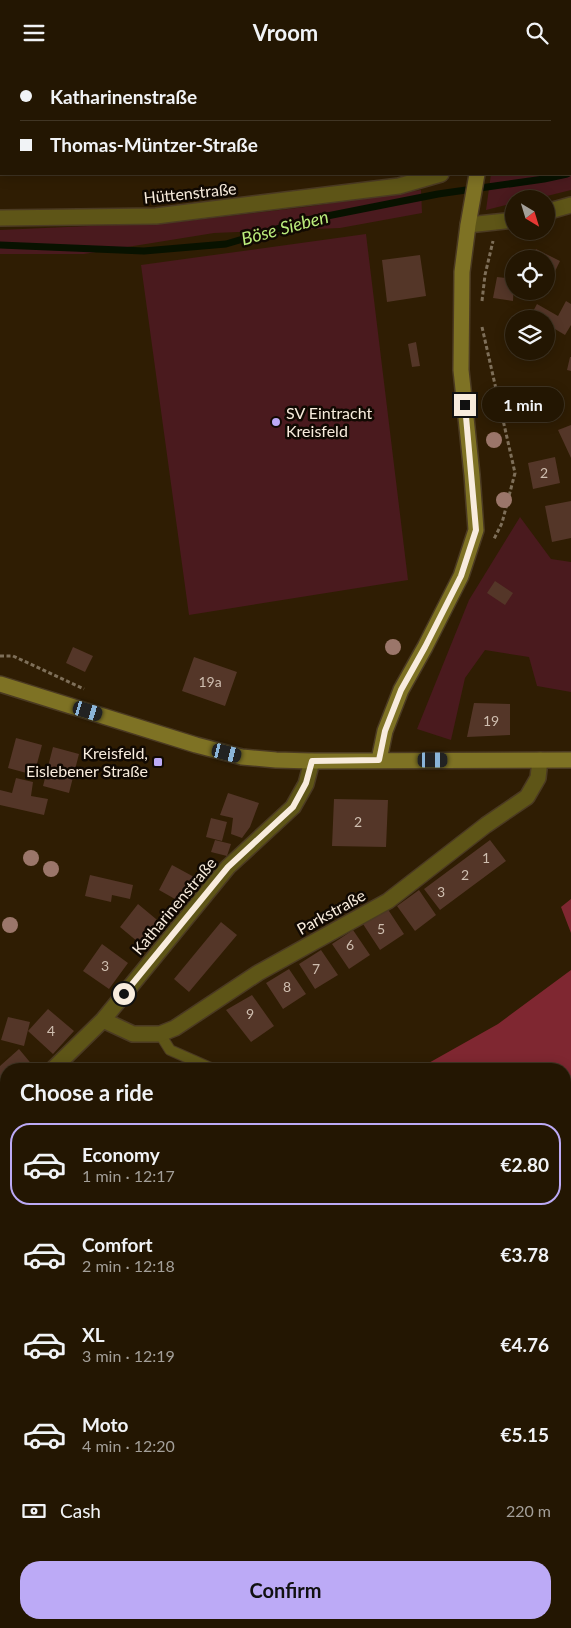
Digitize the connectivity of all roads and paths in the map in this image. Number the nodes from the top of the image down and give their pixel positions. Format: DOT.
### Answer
graph roads {
  1 [pos="438,175"];
  2 [pos="477,177"];
  3 [pos="571,205"];
  4 [pos="555,209"];
  5 [pos="0,218"];
  6 [pos="505,221"];
  7 [pos="498,222"];
  8 [pos="468,225"];
  9 [pos="482,303"];
  10 [pos="481,322"];
  11 [pos="494,541"];
  12 [pos="0,684"];
  13 [pos="379,760"];
  14 [pos="540,760"];
  15 [pos="571,760"];
  16 [pos="312,761"];
  17 [pos="103,1020"];
  18 [pos="160,1034"];
  19 [pos="59,1063"];
  20 [pos="199,1063"];
  1 -- 5 [label="street, Hüttenstraße"];
  2 -- 8 [label="street"];
  3 -- 4 [label="street"];
  6 -- 7 [label="street"];
  7 -- 8 [label="street"];
  7 -- 9 [label="path"];
  8 -- 13 [label="street"];
  10 -- 11 [label="path"];
  12 -- 16 [label="street"];
  13 -- 14 [label="street"];
  13 -- 16 [label="street"];
  14 -- 15 [label="street"];
  14 -- 18 [label="street, Parkstraße"];
  16 -- 17 [label="street, Katharinenstraße"];
  17 -- 18 [label="street, Parkstraße"];
  17 -- 19 [label="street, Katharinenstraße"];
  18 -- 20 [label="lane"];
}
